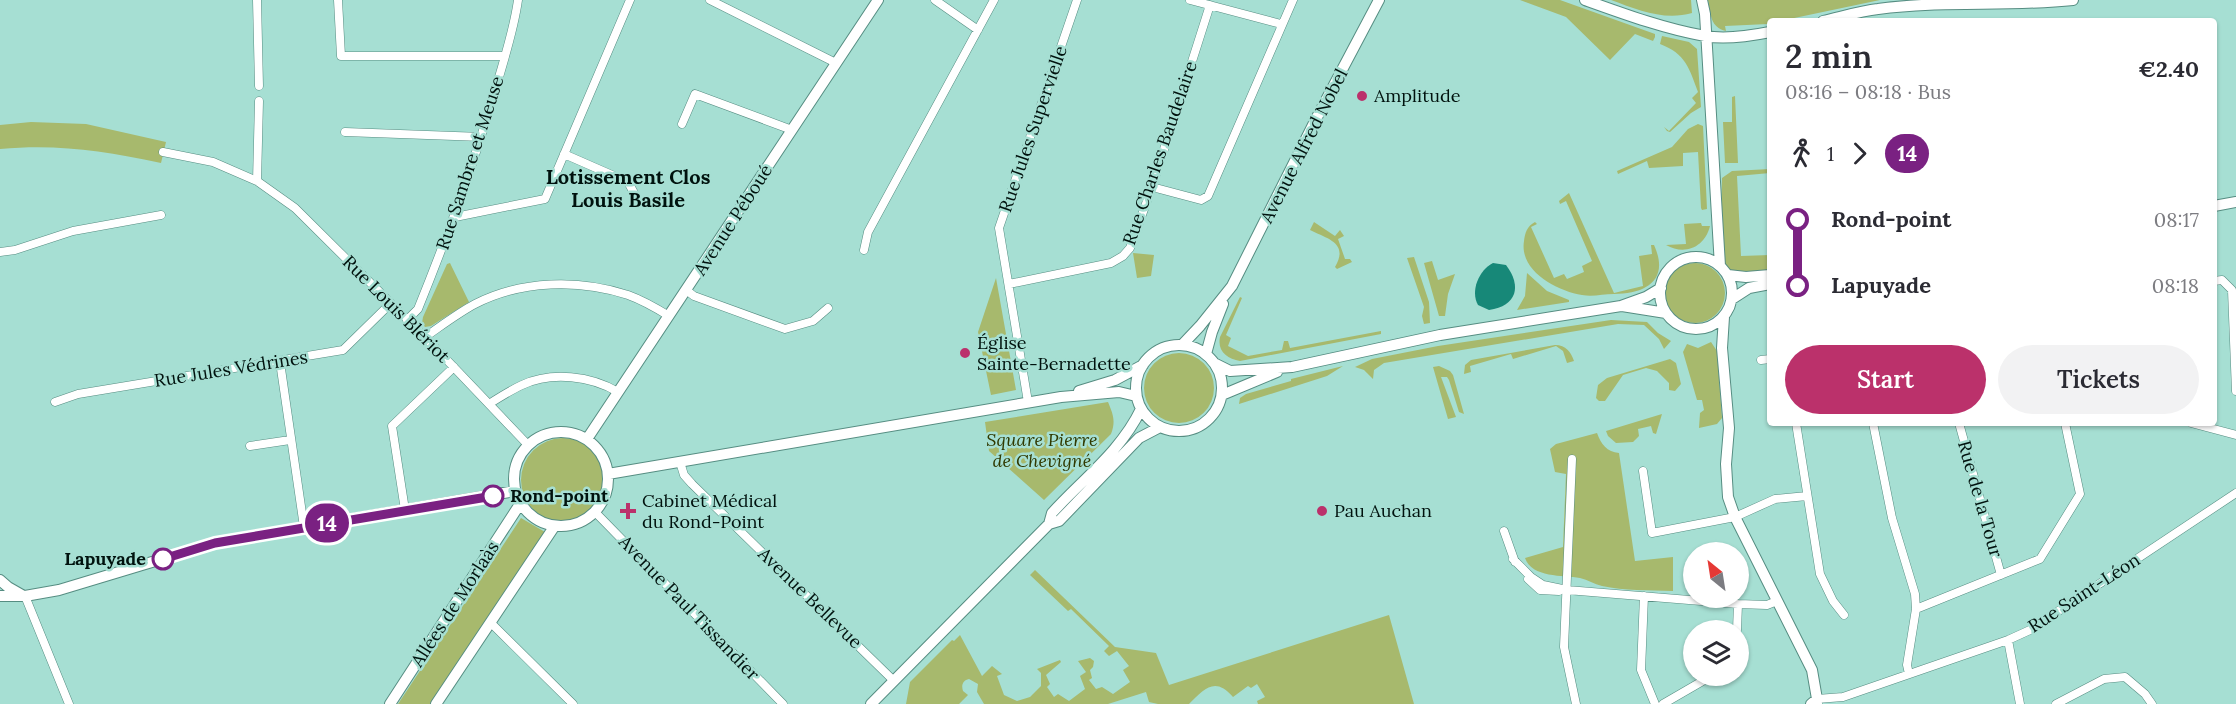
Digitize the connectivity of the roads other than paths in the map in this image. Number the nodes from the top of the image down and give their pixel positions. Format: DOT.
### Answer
graph roads {
  1 [pos="257,0"];
  2 [pos="338,0"];
  3 [pos="518,0"];
  4 [pos="630,0"];
  5 [pos="710,0"];
  6 [pos="878,0"];
  7 [pos="935,0"];
  8 [pos="994,0"];
  9 [pos="1077,0"];
  10 [pos="1190,0"];
  11 [pos="1293,0"];
  12 [pos="1379,0"];
  13 [pos="1585,0"];
  14 [pos="1702,0"];
  15 [pos="2073,0"];
  16 [pos="1210,5"];
  17 [pos="1837,18"];
  18 [pos="1281,24"];
  19 [pos="978,30"];
  20 [pos="1767,32"];
  21 [pos="1706,36"];
  22 [pos="505,56"];
  23 [pos="836,63"];
  24 [pos="259,86"];
  25 [pos="259,101"];
  26 [pos="682,124"];
  27 [pos="792,130"];
  28 [pos="345,132"];
  29 [pos="482,137"];
  30 [pos="163,152"];
  31 [pos="564,154"];
  32 [pos="257,181"];
  33 [pos="1152,187"];
  34 [pos="634,193"];
  35 [pos="2236,202"];
  36 [pos="2217,205"];
  37 [pos="160,215"];
  38 [pos="455,217"];
  39 [pos="1717,239"];
  40 [pos="864,250"];
  41 [pos="0,252"];
  42 [pos="1697,257"];
  43 [pos="1720,266"];
  44 [pos="1767,274"];
  45 [pos="1728,275"];
  46 [pos="2217,281"];
  47 [pos="1009,284"];
  48 [pos="1767,285"];
  49 [pos="1661,288"];
  50 [pos="686,290"];
  51 [pos="1228,292"];
  52 [pos="1732,299"];
  53 [pos="390,303"];
  54 [pos="1621,306"];
  55 [pos="828,308"];
  56 [pos="1666,313"];
  57 [pos="669,316"];
  58 [pos="1724,317"];
  59 [pos="407,320"];
  60 [pos="1706,328"];
  61 [pos="425,337"];
  62 [pos="1182,345"];
  63 [pos="1722,348"];
  64 [pos="1206,354"];
  65 [pos="1767,359"];
  66 [pos="1761,360"];
  67 [pos="280,362"];
  68 [pos="1214,363"];
  69 [pos="1143,365"];
  70 [pos="454,367"];
  71 [pos="1292,367"];
  72 [pos="2236,391"];
  73 [pos="618,392"];
  74 [pos="1222,395"];
  75 [pos="1137,396"];
  76 [pos="1061,397"];
  77 [pos="55,402"];
  78 [pos="1028,402"];
  79 [pos="489,404"];
  80 [pos="1141,409"];
  81 [pos="1796,426"];
  82 [pos="1874,426"];
  83 [pos="1960,426"];
  84 [pos="2066,426"];
  85 [pos="2202,426"];
  86 [pos="1160,427"];
  87 [pos="2236,435"];
  88 [pos="290,440"];
  89 [pos="587,440"];
  90 [pos="528,445"];
  91 [pos="250,446"];
  92 [pos="1572,459"];
  93 [pos="680,462"];
  94 [pos="1643,471"];
  95 [pos="608,474"];
  96 [pos="514,491"];
  97 [pos="2236,493"];
  98 [pos="1807,496"];
  99 [pos="520,504"];
  100 [pos="405,510"];
  101 [pos="595,512"];
  102 [pos="1735,517"];
  103 [pos="1049,524"];
  104 [pos="304,527"];
  105 [pos="554,527"];
  106 [pos="1504,531"];
  107 [pos="2001,575"];
  108 [pos="0,580"];
  109 [pos="1567,590"];
  110 [pos="0,596"];
  111 [pos="25,596"];
  112 [pos="1644,596"];
  113 [pos="1683,599"];
  114 [pos="1777,601"];
  115 [pos="1749,604"];
  116 [pos="1916,609"];
  117 [pos="1844,615"];
  118 [pos="491,623"];
  119 [pos="2008,640"];
  120 [pos="1909,674"];
  121 [pos="894,681"];
  122 [pos="1694,686"];
  123 [pos="1816,702"];
  124 [pos="69,704"];
  125 [pos="390,704"];
  126 [pos="436,704"];
  127 [pos="573,704"];
  128 [pos="783,704"];
  129 [pos="871,704"];
  130 [pos="1576,704"];
  131 [pos="1655,704"];
  132 [pos="1664,704"];
  133 [pos="2020,704"];
  134 [pos="2056,704"];
  135 [pos="2152,704"];
  1 -- 24 [label="street"];
  2 -- 22 [label="street"];
  3 -- 22 [label="street, Rue Sambre et Meuse"];
  4 -- 31 [label="street"];
  5 -- 23 [label="street"];
  6 -- 23 [label="main road, Avenue Péboué"];
  7 -- 19 [label="street"];
  8 -- 19 [label="street"];
  9 -- 47 [label="street, Rue Jules Supervielle"];
  10 -- 16 [label="street"];
  11 -- 18 [label="street"];
  12 -- 51 [label="main road, Avenue Alfred Nobel"];
  13 -- 21 [label="main road"];
  14 -- 21 [label="main road"];
  15 -- 17 [label="main road"];
  16 -- 18 [label="street"];
  16 -- 33 [label="street, Rue Charles Baudelaire"];
  18 -- 33 [label="street"];
  19 -- 40 [label="street"];
  20 -- 21 [label="main road"];
  21 -- 39 [label="main road"];
  22 -- 29 [label="street, Rue Sambre et Meuse"];
  23 -- 27 [label="main road, Avenue Péboué"];
  25 -- 32 [label="street"];
  26 -- 27 [label="street"];
  27 -- 50 [label="main road, Avenue Péboué"];
  28 -- 29 [label="street"];
  29 -- 38 [label="street, Rue Sambre et Meuse"];
  30 -- 32 [label="street, Rue Louis Blériot"];
  31 -- 34 [label="street"];
  31 -- 38 [label="street"];
  32 -- 53 [label="street, Rue Louis Blériot"];
  33 -- 47 [label="street, Rue Charles Baudelaire"];
  35 -- 36 [label="main road"];
  37 -- 41 [label="street"];
  38 -- 59 [label="street, Rue Sambre et Meuse"];
  39 -- 42 [label="main road"];
  39 -- 43 [label="main road"];
  42 -- 43 [label="main road"];
  42 -- 49 [label="main road"];
  43 -- 45 [label="main road"];
  44 -- 45 [label="main road"];
  45 -- 52 [label="main road"];
  46 -- 72 [label="street"];
  47 -- 78 [label="street, Rue Jules Supervielle"];
  48 -- 52 [label="main road"];
  49 -- 54 [label="main road"];
  49 -- 56 [label="main road"];
  50 -- 55 [label="street"];
  50 -- 57 [label="main road, Avenue Péboué"];
  51 -- 62 [label="main road, Avenue Alfred Nobel"];
  51 -- 64 [label="main road, Avenue Alfred Nobel"];
  52 -- 58 [label="main road"];
  53 -- 59 [label="street, Rue Louis Blériot"];
  53 -- 67 [label="street, Rue Jules Védrines"];
  54 -- 56 [label="main road"];
  54 -- 71 [label="main road"];
  56 -- 60 [label="main road"];
  57 -- 61 [label="street"];
  57 -- 73 [label="main road, Avenue Péboué"];
  58 -- 60 [label="main road"];
  58 -- 63 [label="main road"];
  59 -- 61 [label="street, Rue Louis Blériot"];
  60 -- 63 [label="main road"];
  61 -- 70 [label="street, Rue Louis Blériot"];
  62 -- 64 [label="main road"];
  62 -- 69 [label="main road"];
  63 -- 102 [label="main road"];
  64 -- 68 [label="main road"];
  65 -- 66 [label="street"];
  67 -- 77 [label="street, Rue Jules Védrines"];
  67 -- 88 [label="street"];
  68 -- 71 [label="main road"];
  68 -- 74 [label="main road"];
  69 -- 75 [label="main road"];
  69 -- 76 [label="main road"];
  70 -- 79 [label="street, Rue Louis Blériot"];
  70 -- 100 [label="street"];
  71 -- 74 [label="main road"];
  73 -- 79 [label="street"];
  73 -- 89 [label="main road, Avenue Péboué"];
  74 -- 86 [label="main road"];
  75 -- 76 [label="main road"];
  75 -- 80 [label="main road"];
  76 -- 78 [label="main road"];
  78 -- 93 [label="main road"];
  79 -- 90 [label="street, Rue Louis Blériot"];
  80 -- 86 [label="main road"];
  80 -- 103 [label="main road"];
  81 -- 98 [label="street"];
  82 -- 116 [label="street"];
  83 -- 107 [label="street, Rue de la Tour"];
  84 -- 107 [label="street"];
  85 -- 87 [label="street"];
  86 -- 103 [label="main road"];
  88 -- 91 [label="street"];
  88 -- 104 [label="street"];
  89 -- 90 [label="main road"];
  89 -- 95 [label="main road"];
  90 -- 96 [label="main road"];
  92 -- 109 [label="street"];
  93 -- 95 [label="main road"];
  93 -- 121 [label="street, Avenue Bellevue"];
  94 -- 102 [label="street"];
  95 -- 101 [label="main road"];
  96 -- 99 [label="main road"];
  96 -- 100 [label="main road"];
  97 -- 119 [label="street, Rue Saint-Léon"];
  98 -- 102 [label="street"];
  98 -- 117 [label="street"];
  99 -- 105 [label="main road"];
  99 -- 125 [label="main road, Allées de Morlaàs"];
  100 -- 104 [label="main road"];
  101 -- 105 [label="main road"];
  101 -- 128 [label="street, Avenue Paul Tissandier"];
  102 -- 114 [label="main road"];
  103 -- 121 [label="main road"];
  104 -- 111 [label="main road"];
  105 -- 118 [label="main road"];
  106 -- 109 [label="street"];
  107 -- 116 [label="street"];
  108 -- 111 [label="main road"];
  109 -- 112 [label="street"];
  109 -- 130 [label="street"];
  110 -- 111 [label="main road"];
  111 -- 124 [label="street"];
  112 -- 113 [label="street"];
  112 -- 131 [label="street"];
  114 -- 115 [label="street"];
  114 -- 123 [label="main road"];
  116 -- 120 [label="street"];
  118 -- 126 [label="main road"];
  118 -- 127 [label="street"];
  119 -- 120 [label="street, Rue Saint-Léon"];
  119 -- 133 [label="street"];
  120 -- 123 [label="street, Rue Saint-Léon"];
  121 -- 129 [label="main road"];
  122 -- 132 [label="street"];
  134 -- 135 [label="street"];
}
